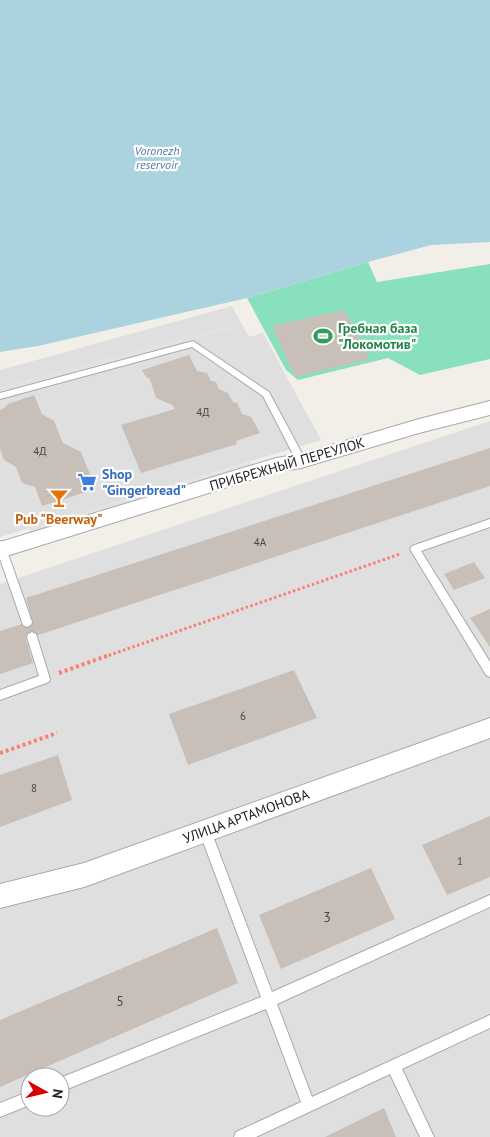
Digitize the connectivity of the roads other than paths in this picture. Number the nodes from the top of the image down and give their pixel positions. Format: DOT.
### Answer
graph roads {
  1 [pos="0,396"];
  2 [pos="490,408"];
  3 [pos="301,461"];
  4 [pos="490,523"];
  5 [pos="1,549"];
  6 [pos="27,622"];
  7 [pos="32,637"];
  8 [pos="490,672"];
  9 [pos="0,695"];
  10 [pos="490,728"];
  11 [pos="205,831"];
  12 [pos="0,896"];
  13 [pos="490,901"];
  14 [pos="269,1000"];
  15 [pos="490,1020"];
  16 [pos="393,1065"];
  17 [pos="70,1081"];
  18 [pos="20,1102"];
  19 [pos="308,1104"];
  20 [pos="0,1110"];
  21 [pos="241,1137"];
  22 [pos="427,1137"];
  1 -- 3 [label="lane"];
  2 -- 3 [label="street, ПРИБРЕЖНЫЙ ПЕРЕУЛОК"];
  3 -- 5 [label="street, ПРИБРЕЖНЫЙ ПЕРЕУЛОК"];
  4 -- 8 [label="lane"];
  5 -- 6 [label="lane"];
  7 -- 9 [label="lane"];
  10 -- 11 [label="street, УЛИЦА АРТАМОНОВА"];
  11 -- 12 [label="street, УЛИЦА АРТАМОНОВА"];
  11 -- 14 [label="lane"];
  13 -- 14 [label="lane"];
  14 -- 17 [label="lane"];
  14 -- 19 [label="lane"];
  15 -- 16 [label="lane"];
  16 -- 19 [label="lane"];
  16 -- 22 [label="lane"];
  18 -- 20 [label="lane"];
  19 -- 21 [label="lane"];
}
